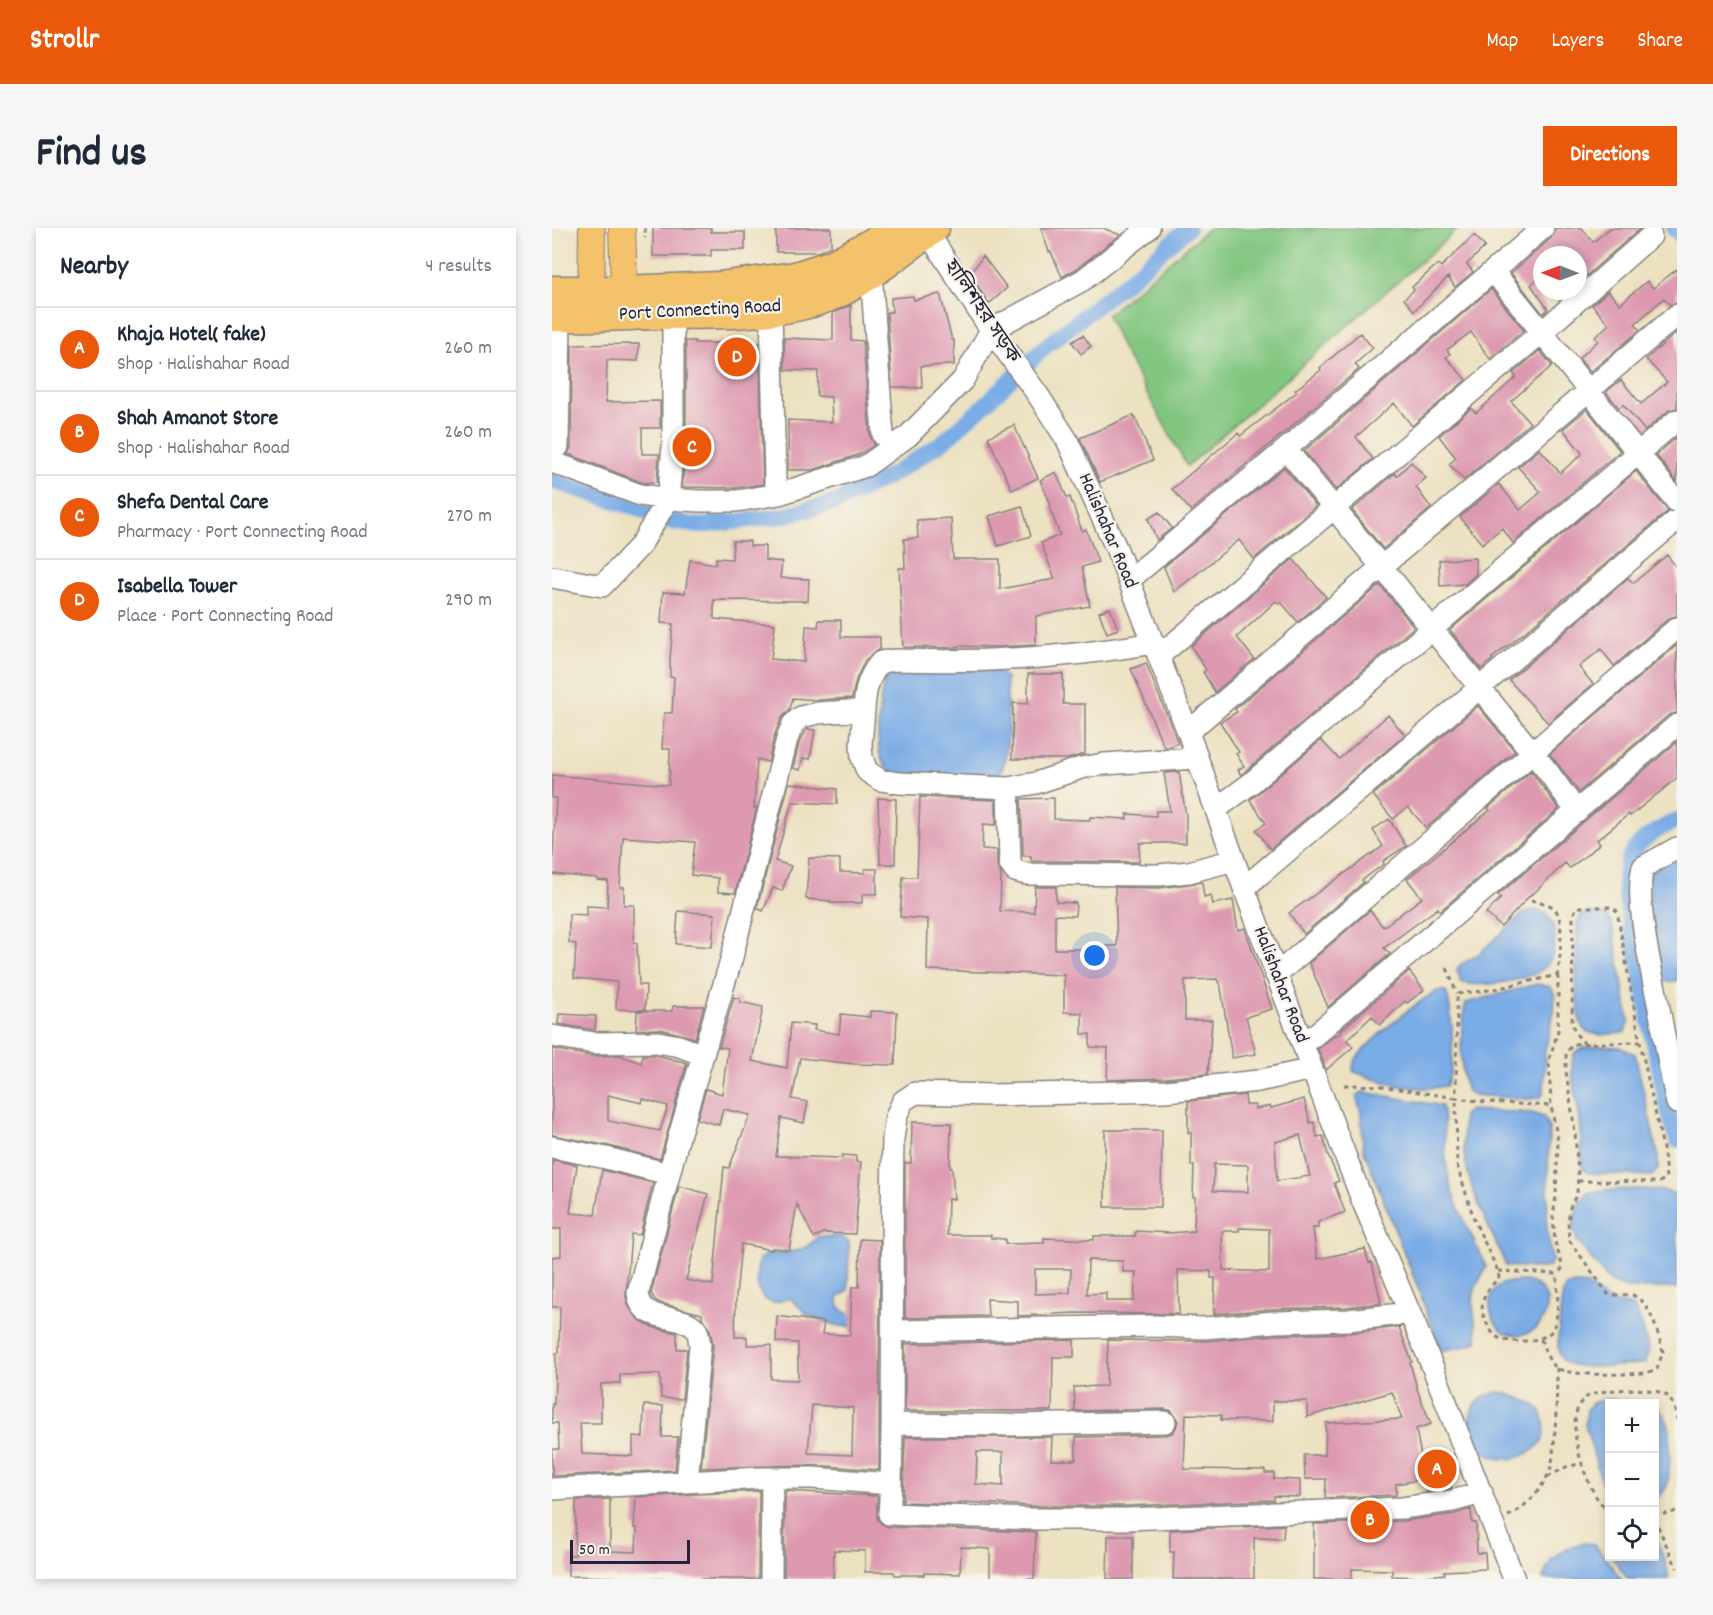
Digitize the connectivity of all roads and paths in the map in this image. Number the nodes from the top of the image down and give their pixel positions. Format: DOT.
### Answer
graph roads {
  1 [pos="592,228"];
  2 [pos="622,228"];
  3 [pos="1149,228"];
  4 [pos="1543,228"];
  5 [pos="922,229"];
  6 [pos="1651,236"];
  7 [pos="872,272"];
  8 [pos="1494,272"];
  9 [pos="591,304"];
  10 [pos="625,304"];
  11 [pos="555,308"];
  12 [pos="771,310"];
  13 [pos="673,314"];
  14 [pos="1677,315"];
  15 [pos="991,330"];
  16 [pos="1542,332"];
  17 [pos="1588,390"];
  18 [pos="1038,395"];
  19 [pos="1677,420"];
  20 [pos="883,435"];
  21 [pos="1286,449"];
  22 [pos="1638,453"];
  23 [pos="555,455"];
  24 [pos="775,481"];
  25 [pos="668,499"];
  26 [pos="1677,502"];
  27 [pos="1334,508"];
  28 [pos="1677,520"];
  29 [pos="1381,567"];
  30 [pos="552,577"];
  31 [pos="1129,580"];
  32 [pos="1677,628"];
  33 [pos="1432,629"];
  34 [pos="1156,650"];
  35 [pos="1479,688"];
  36 [pos="864,710"];
  37 [pos="1677,724"];
  38 [pos="1188,732"];
  39 [pos="1532,753"];
  40 [pos="1197,758"];
  41 [pos="1008,788"];
  42 [pos="1216,809"];
  43 [pos="1577,812"];
  44 [pos="1677,848"];
  45 [pos="1234,860"];
  46 [pos="1244,888"];
  47 [pos="1531,900"];
  48 [pos="1447,968"];
  49 [pos="1276,975"];
  50 [pos="1558,975"];
  51 [pos="1457,994"];
  52 [pos="552,1036"];
  53 [pos="1640,1042"];
  54 [pos="1584,1043"];
  55 [pos="1303,1046"];
  56 [pos="703,1055"];
  57 [pos="1312,1069"];
  58 [pos="1344,1085"];
  59 [pos="1456,1098"];
  60 [pos="1677,1103"];
  61 [pos="1551,1106"];
  62 [pos="552,1148"];
  63 [pos="669,1174"];
  64 [pos="1578,1181"];
  65 [pos="1498,1271"];
  66 [pos="1557,1274"];
  67 [pos="1410,1313"];
  68 [pos="893,1331"];
  69 [pos="1541,1339"];
  70 [pos="1557,1368"];
  71 [pos="1677,1420"];
  72 [pos="1165,1422"];
  73 [pos="892,1424"];
  74 [pos="1583,1463"];
  75 [pos="1546,1478"];
  76 [pos="772,1479"];
  77 [pos="687,1481"];
  78 [pos="891,1484"];
  79 [pos="552,1489"];
  80 [pos="1482,1493"];
  81 [pos="1605,1507"];
  82 [pos="1677,1509"];
  83 [pos="1659,1516"];
  84 [pos="1493,1523"];
  85 [pos="1659,1528"];
  86 [pos="1677,1568"];
  87 [pos="771,1579"];
  88 [pos="1514,1579"];
  1 -- 9 [label="main road"];
  2 -- 10 [label="main road"];
  3 -- 15 [label="street"];
  4 -- 8 [label="street"];
  5 -- 7 [label="highway, Port Connecting Road"];
  5 -- 10 [label="highway, Port Connecting Road"];
  5 -- 15 [label="street, হালিশহর সড়ক"];
  6 -- 16 [label="street"];
  7 -- 12 [label="highway, Port Connecting Road"];
  7 -- 20 [label="street"];
  8 -- 16 [label="street"];
  8 -- 21 [label="street"];
  9 -- 10 [label="highway, Port Connecting Road"];
  9 -- 11 [label="highway, Port Connecting Road"];
  10 -- 13 [label="highway, Port Connecting Road"];
  11 -- 23 [label="street"];
  12 -- 13 [label="highway, Port Connecting Road"];
  12 -- 24 [label="street"];
  13 -- 25 [label="street"];
  14 -- 17 [label="street"];
  15 -- 18 [label="street, হালিশহর সড়ক"];
  15 -- 25 [label="street"];
  16 -- 17 [label="street"];
  16 -- 27 [label="street"];
  17 -- 22 [label="street"];
  17 -- 29 [label="street"];
  18 -- 31 [label="street, Halishahar Road"];
  19 -- 22 [label="street"];
  21 -- 27 [label="street"];
  21 -- 31 [label="street"];
  22 -- 26 [label="street"];
  22 -- 33 [label="street"];
  23 -- 25 [label="street"];
  25 -- 30 [label="street"];
  27 -- 29 [label="street"];
  27 -- 34 [label="street"];
  28 -- 35 [label="street"];
  29 -- 33 [label="street"];
  29 -- 38 [label="street"];
  31 -- 34 [label="street, Halishahar Road"];
  32 -- 39 [label="street"];
  33 -- 35 [label="street"];
  33 -- 42 [label="street"];
  34 -- 36 [label="street"];
  34 -- 38 [label="street, Halishahar Road"];
  35 -- 39 [label="street"];
  35 -- 46 [label="street"];
  36 -- 41 [label="street"];
  36 -- 56 [label="street"];
  37 -- 43 [label="street"];
  38 -- 40 [label="street, Halishahar Road"];
  39 -- 43 [label="street"];
  39 -- 49 [label="street"];
  40 -- 41 [label="street"];
  40 -- 42 [label="street, Halishahar Road"];
  41 -- 45 [label="street"];
  42 -- 45 [label="street, Halishahar Road"];
  43 -- 55 [label="street"];
  44 -- 60 [label="street"];
  45 -- 46 [label="street, Halishahar Road"];
  46 -- 49 [label="street, Halishahar Road"];
  47 -- 50 [label="path"];
  48 -- 51 [label="path"];
  49 -- 55 [label="street, Halishahar Road"];
  50 -- 51 [label="path"];
  50 -- 61 [label="path"];
  51 -- 59 [label="path"];
  52 -- 56 [label="street"];
  53 -- 54 [label="path"];
  53 -- 54 [label="path"];
  53 -- 64 [label="path"];
  54 -- 64 [label="path"];
  55 -- 57 [label="street, Halishahar Road"];
  56 -- 63 [label="street"];
  57 -- 67 [label="street, Halishahar Road"];
  57 -- 68 [label="street"];
  58 -- 59 [label="path"];
  59 -- 61 [label="path"];
  59 -- 65 [label="path"];
  61 -- 66 [label="path"];
  62 -- 63 [label="street"];
  63 -- 77 [label="street"];
  64 -- 70 [label="path"];
  65 -- 66 [label="path"];
  65 -- 69 [label="path"];
  66 -- 69 [label="path"];
  67 -- 68 [label="street"];
  67 -- 80 [label="street, Halishahar Road"];
  68 -- 73 [label="street"];
  69 -- 70 [label="path"];
  70 -- 75 [label="path"];
  71 -- 74 [label="path"];
  72 -- 73 [label="street"];
  73 -- 78 [label="street"];
  74 -- 75 [label="path"];
  74 -- 81 [label="path"];
  75 -- 84 [label="path"];
  76 -- 77 [label="street"];
  76 -- 78 [label="street"];
  76 -- 87 [label="street"];
  77 -- 79 [label="street"];
  78 -- 80 [label="street"];
  80 -- 84 [label="street, Halishahar Road"];
  82 -- 83 [label="path"];
  84 -- 88 [label="street, Halishahar Road"];
  85 -- 86 [label="path"];
}
